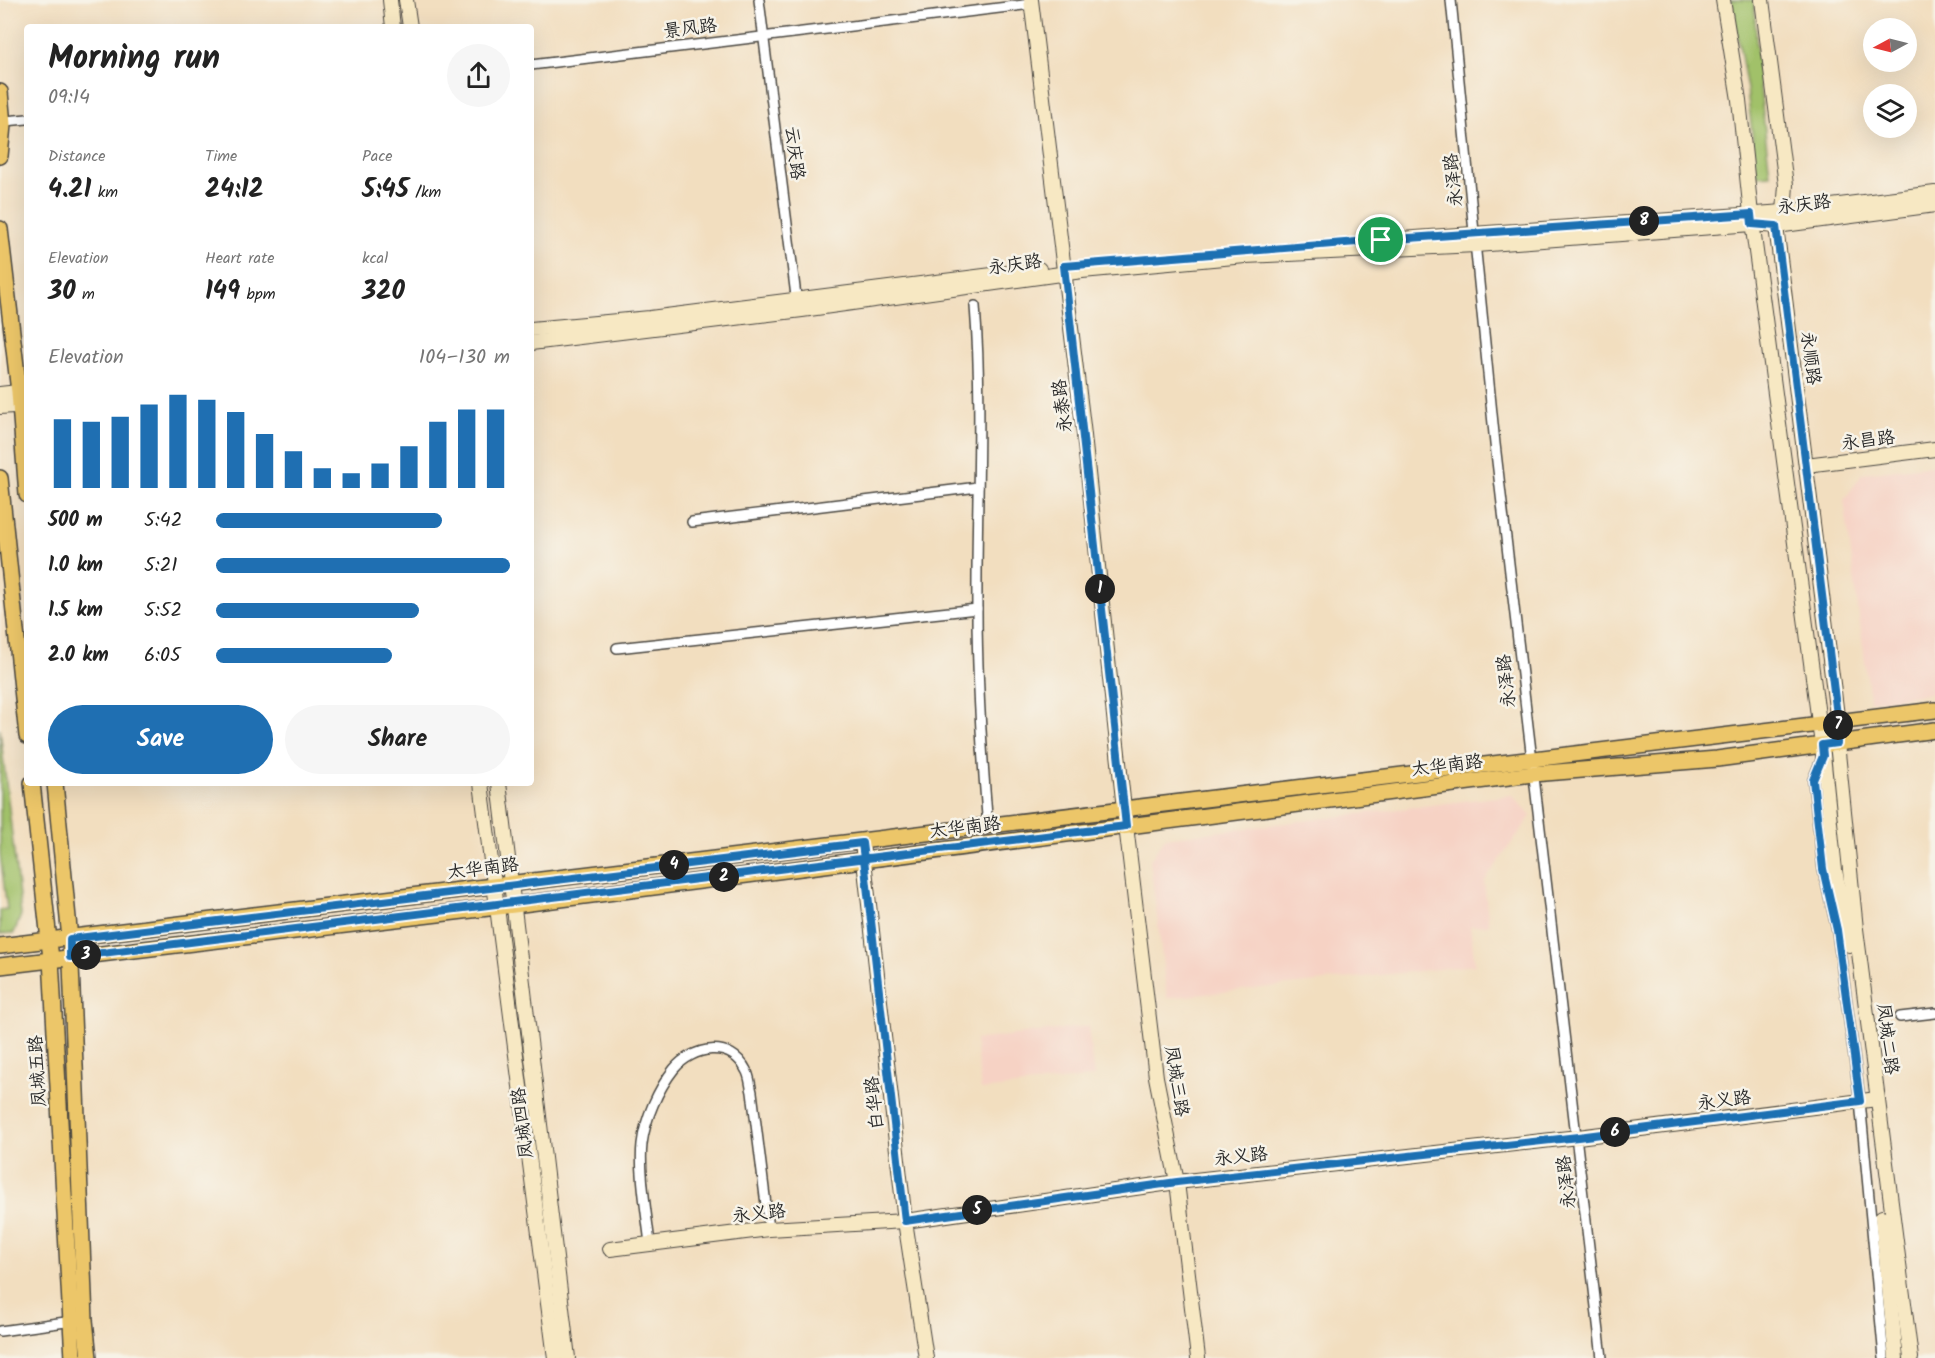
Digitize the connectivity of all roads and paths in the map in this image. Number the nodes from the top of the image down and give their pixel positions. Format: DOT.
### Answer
graph roads {
  1 [pos="390,0"];
  2 [pos="406,0"];
  3 [pos="759,0"];
  4 [pos="1451,0"];
  5 [pos="1723,0"];
  6 [pos="1762,0"];
  7 [pos="1032,2"];
  8 [pos="393,24"];
  9 [pos="410,24"];
  10 [pos="764,35"];
  11 [pos="534,65"];
  12 [pos="0,92"];
  13 [pos="24,118"];
  14 [pos="5,121"];
  15 [pos="0,156"];
  16 [pos="1935,193"];
  17 [pos="1935,205"];
  18 [pos="1784,212"];
  19 [pos="1752,219"];
  20 [pos="1776,226"];
  21 [pos="0,229"];
  22 [pos="1476,238"];
  23 [pos="1065,270"];
  24 [pos="797,305"];
  25 [pos="975,306"];
  26 [pos="534,329"];
  27 [pos="534,343"];
  28 [pos="0,394"];
  29 [pos="23,398"];
  30 [pos="0,407"];
  31 [pos="24,422"];
  32 [pos="1935,449"];
  33 [pos="1806,465"];
  34 [pos="0,478"];
  35 [pos="978,487"];
  36 [pos="692,522"];
  37 [pos="977,609"];
  38 [pos="617,648"];
  39 [pos="24,707"];
  40 [pos="1935,710"];
  41 [pos="1838,723"];
  42 [pos="1818,725"];
  43 [pos="1935,730"];
  44 [pos="1827,748"];
  45 [pos="1532,767"];
  46 [pos="32,786"];
  47 [pos="55,786"];
  48 [pos="481,786"];
  49 [pos="499,786"];
  50 [pos="1124,809"];
  51 [pos="1126,826"];
  52 [pos="988,828"];
  53 [pos="862,843"];
  54 [pos="864,859"];
  55 [pos="510,884"];
  56 [pos="493,886"];
  57 [pos="506,905"];
  58 [pos="70,939"];
  59 [pos="48,940"];
  60 [pos="0,946"];
  61 [pos="70,957"];
  62 [pos="51,959"];
  63 [pos="0,966"];
  64 [pos="1935,1013"];
  65 [pos="1900,1017"];
  66 [pos="1869,1100"];
  67 [pos="1578,1137"];
  68 [pos="1177,1182"];
  69 [pos="905,1221"];
  70 [pos="769,1229"];
  71 [pos="650,1244"];
  72 [pos="610,1250"];
  73 [pos="77,1321"];
  74 [pos="0,1331"];
  75 [pos="73,1358"];
  76 [pos="89,1358"];
  77 [pos="555,1358"];
  78 [pos="568,1358"];
  79 [pos="926,1358"];
  80 [pos="1198,1358"];
  81 [pos="1602,1358"];
  82 [pos="1884,1358"];
  83 [pos="1896,1358"];
  84 [pos="1911,1358"];
  1 -- 8 [label="street"];
  2 -- 9 [label="street"];
  3 -- 10 [label="street, 云庆路"];
  4 -- 22 [label="street, 永泽路"];
  5 -- 19 [label="street"];
  6 -- 18 [label="street"];
  7 -- 10 [label="street, 景风路"];
  7 -- 23 [label="street, 永泰路"];
  10 -- 11 [label="street, 景风路"];
  10 -- 24 [label="street, 云庆路"];
  12 -- 15 [label="main road"];
  13 -- 14 [label="street"];
  16 -- 18 [label="street, 永庆路"];
  17 -- 20 [label="street, 永庆路"];
  18 -- 19 [label="street, 永庆路"];
  18 -- 20 [label="street"];
  19 -- 20 [label="street, 永庆路"];
  19 -- 22 [label="street, 永庆路"];
  19 -- 42 [label="street"];
  20 -- 33 [label="street, 永顺路"];
  21 -- 29 [label="main road"];
  22 -- 23 [label="street, 永庆路"];
  22 -- 45 [label="street, 永泽路"];
  23 -- 24 [label="street, 永庆路"];
  23 -- 50 [label="street, 永泰路"];
  24 -- 26 [label="street, 永庆路"];
  24 -- 27 [label="street, 永庆路"];
  25 -- 35 [label="street"];
  28 -- 29 [label="street"];
  29 -- 30 [label="street"];
  29 -- 31 [label="main road"];
  32 -- 33 [label="street, 永昌路"];
  33 -- 41 [label="street, 永顺路"];
  34 -- 39 [label="main road"];
  35 -- 36 [label="street"];
  35 -- 37 [label="street"];
  37 -- 38 [label="street"];
  37 -- 52 [label="street"];
  40 -- 41 [label="main road, 太华南路"];
  41 -- 42 [label="main road, 太华南路"];
  41 -- 44 [label="street, 凤城二路"];
  42 -- 44 [label="street, 凤城二路"];
  42 -- 45 [label="main road, 太华南路"];
  43 -- 44 [label="main road, 太华南路"];
  44 -- 45 [label="main road, 太华南路"];
  44 -- 66 [label="street, 凤城二路"];
  44 -- 66 [label="street"];
  45 -- 50 [label="main road, 太华南路"];
  45 -- 51 [label="main road, 太华南路"];
  45 -- 67 [label="street, 永泽路"];
  46 -- 59 [label="main road, 凤城五路"];
  47 -- 58 [label="main road, 凤城五路"];
  48 -- 56 [label="street, 凤城四路"];
  49 -- 55 [label="street, 凤城四路"];
  50 -- 51 [label="street, 凤城三路"];
  50 -- 52 [label="main road, 太华南路"];
  51 -- 54 [label="main road, 太华南路"];
  51 -- 68 [label="street, 凤城三路"];
  52 -- 53 [label="main road, 太华南路"];
  53 -- 54 [label="street, 白华路"];
  53 -- 55 [label="main road, 太华南路"];
  54 -- 57 [label="main road, 太华南路"];
  54 -- 69 [label="street, 白华路"];
  55 -- 56 [label="main road, 太华南路"];
  55 -- 57 [label="street, 凤城四路"];
  56 -- 57 [label="street, 凤城四路"];
  56 -- 58 [label="main road, 太华南路"];
  57 -- 61 [label="main road, 太华南路"];
  57 -- 77 [label="street, 凤城四路"];
  57 -- 78 [label="street, 凤城四路"];
  58 -- 59 [label="main road, 太华南路"];
  58 -- 61 [label="main road, 凤城五路"];
  59 -- 60 [label="main road, 太华南路"];
  59 -- 62 [label="main road, 凤城五路"];
  61 -- 62 [label="main road, 太华南路"];
  61 -- 73 [label="main road, 凤城五路"];
  62 -- 63 [label="main road, 太华南路"];
  62 -- 73 [label="main road, 凤城五路"];
  64 -- 65 [label="street"];
  66 -- 67 [label="street, 永义路"];
  66 -- 82 [label="street"];
  66 -- 83 [label="street, 凤城二路"];
  66 -- 84 [label="street, 凤城二路"];
  67 -- 68 [label="street, 永义路"];
  67 -- 81 [label="street, 永泽路"];
  68 -- 69 [label="street, 永义路"];
  68 -- 80 [label="street, 凤城三路"];
  69 -- 70 [label="street, 永义路"];
  69 -- 79 [label="street, 白华路"];
  70 -- 71 [label="street, 永义路"];
  70 -- 71 [label="street"];
  71 -- 72 [label="street, 永义路"];
  73 -- 74 [label="street"];
  73 -- 75 [label="main road, 凤城五路"];
  73 -- 76 [label="main road, 凤城五路"];
}
